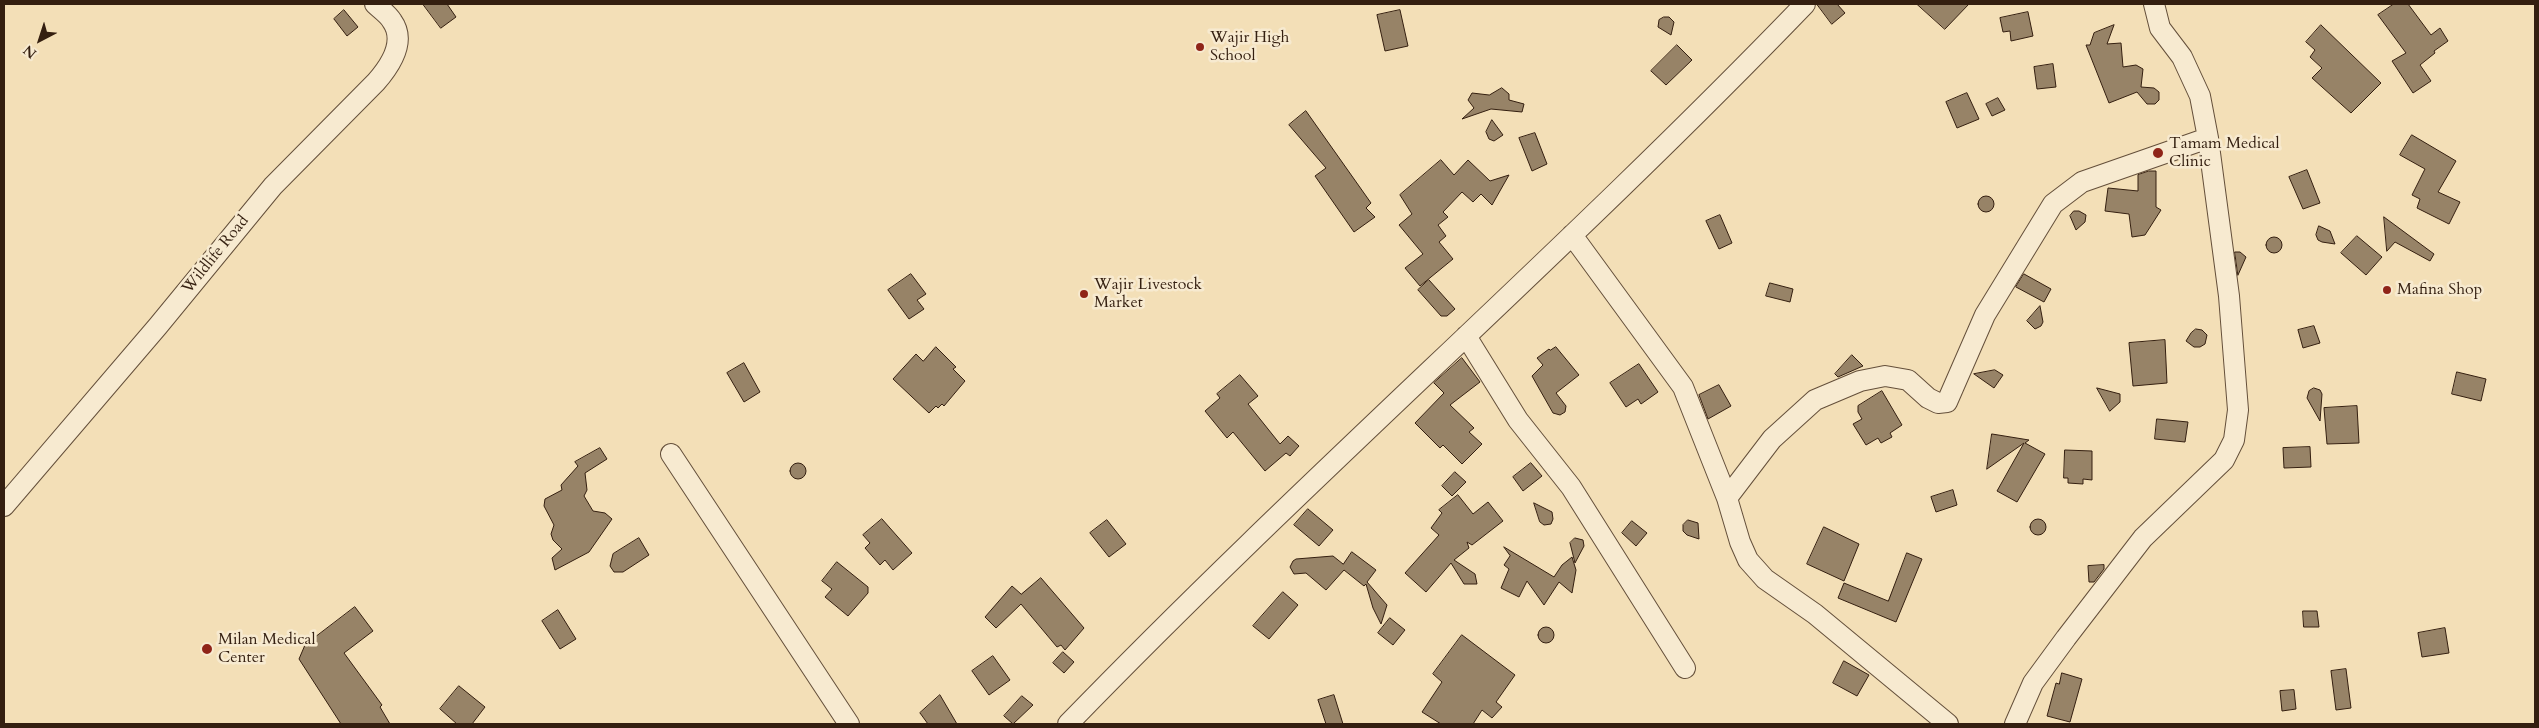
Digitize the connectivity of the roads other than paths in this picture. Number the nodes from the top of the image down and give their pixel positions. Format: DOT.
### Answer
graph roads {
  1 [pos="374,4"];
  2 [pos="1805,4"];
  3 [pos="2154,4"];
  4 [pos="2208,138"];
  5 [pos="1572,235"];
  6 [pos="1466,336"];
  7 [pos="671,454"];
  8 [pos="1727,498"];
  9 [pos="4,506"];
  10 [pos="1685,668"];
  11 [pos="849,724"];
  12 [pos="1068,724"];
  13 [pos="1948,724"];
  14 [pos="2014,724"];
  1 -- 9 [label="street, Wildlife Road"];
  2 -- 5 [label="street"];
  3 -- 4 [label="street"];
  4 -- 8 [label="street"];
  4 -- 14 [label="street"];
  5 -- 6 [label="street"];
  5 -- 8 [label="street"];
  6 -- 10 [label="street"];
  6 -- 12 [label="street"];
  7 -- 11 [label="street"];
  8 -- 13 [label="street"];
}
